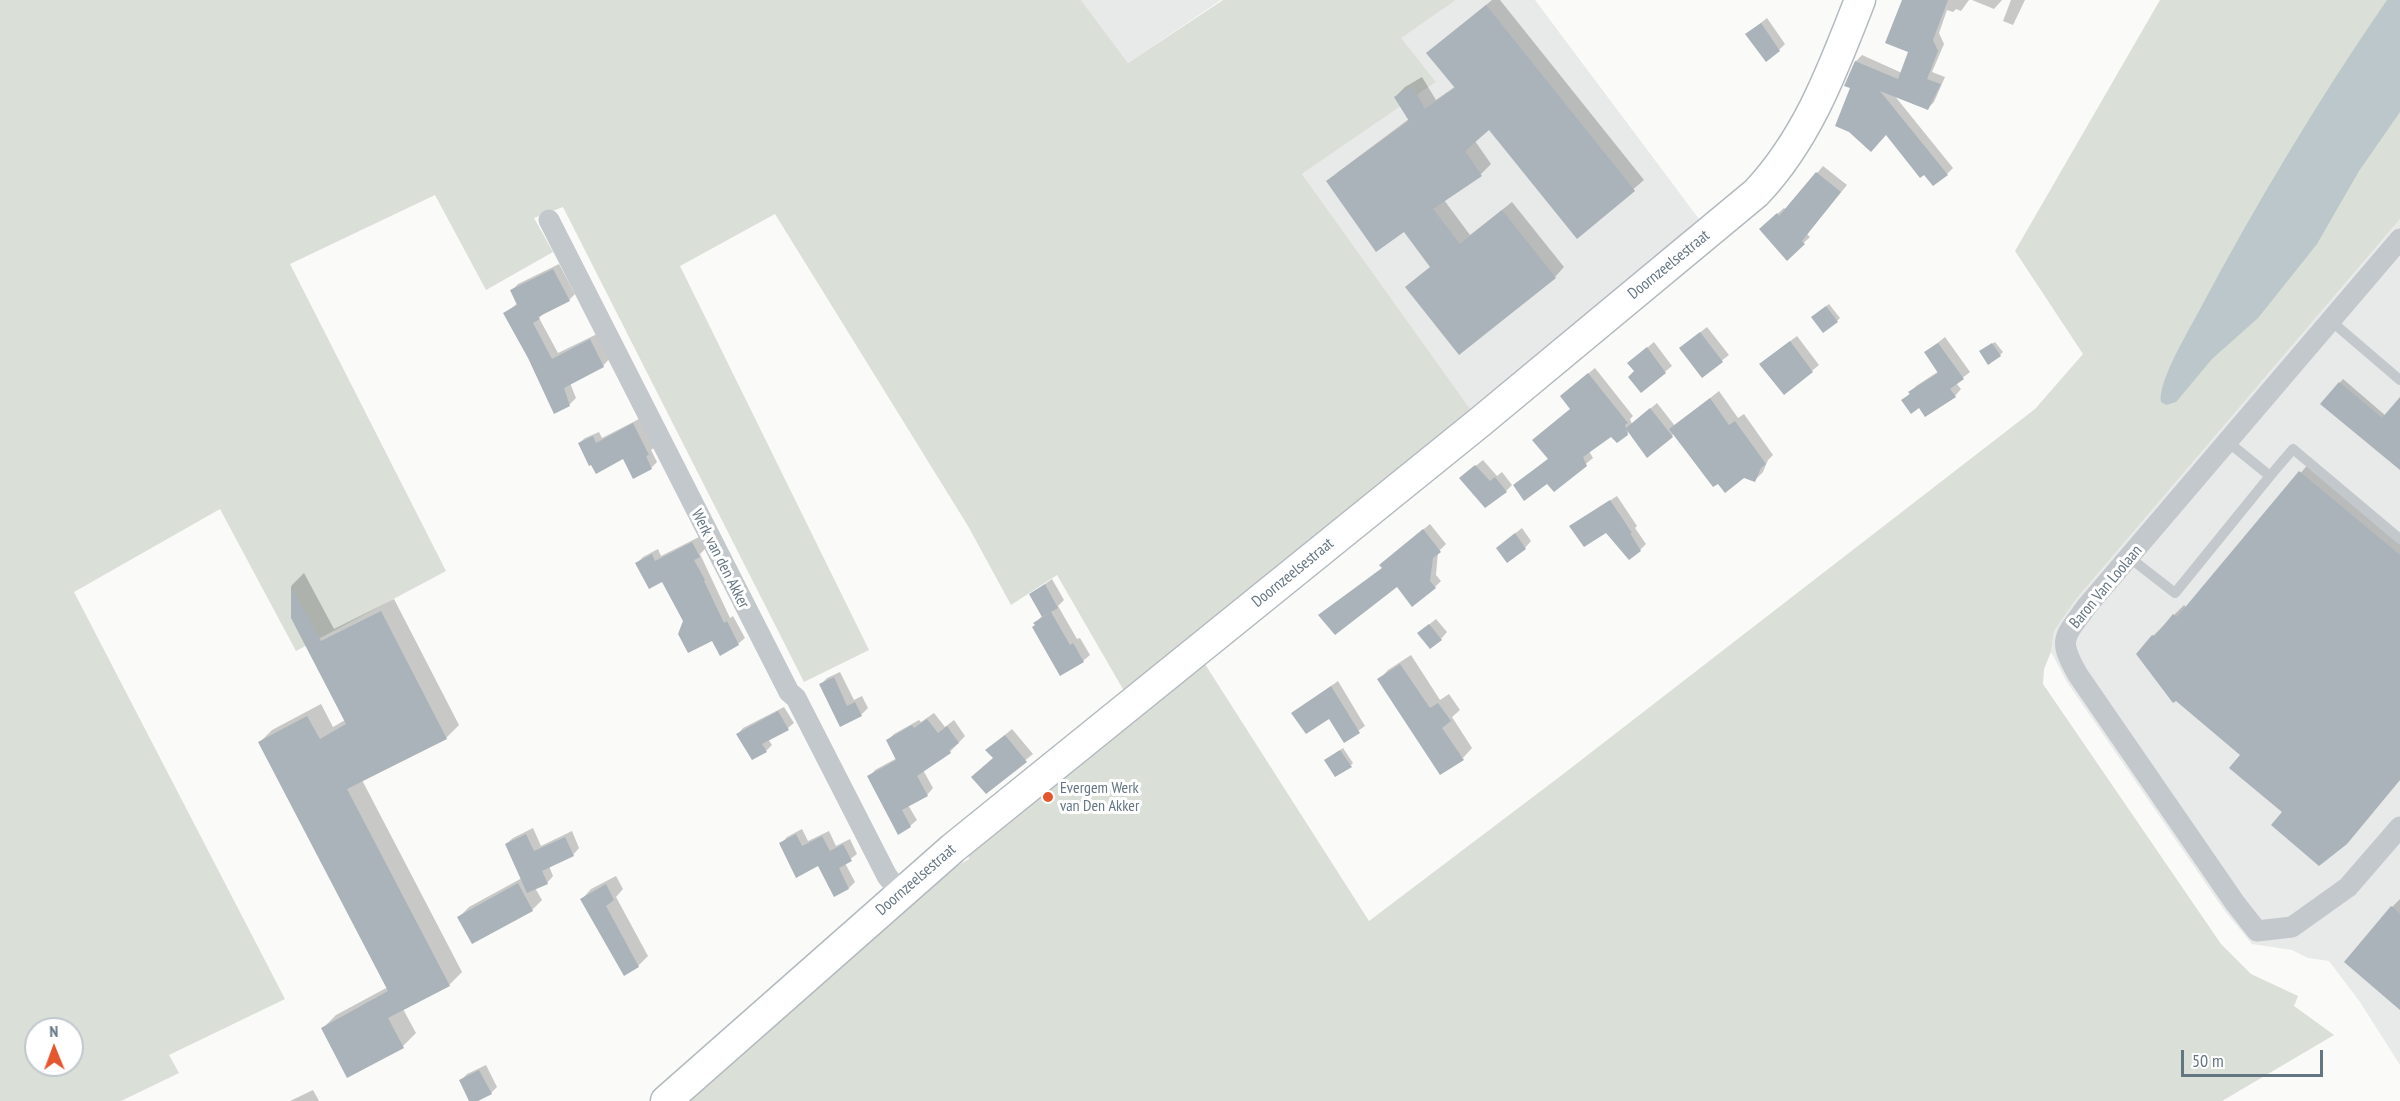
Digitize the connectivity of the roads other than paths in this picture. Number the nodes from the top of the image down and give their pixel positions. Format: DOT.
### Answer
graph roads {
  1 [pos="1860,0"];
  2 [pos="549,220"];
  3 [pos="2400,239"];
  4 [pos="2331,321"];
  5 [pos="2400,380"];
  6 [pos="2228,442"];
  7 [pos="2270,477"];
  8 [pos="2400,539"];
  9 [pos="2130,558"];
  10 [pos="2400,827"];
  11 [pos="901,893"];
  12 [pos="666,1101"];
  1 -- 11 [label="main road, Doornzeelsestraat"];
  2 -- 11 [label="street, Werk van den Akker"];
  3 -- 4 [label="street, Baron Van Loolaan"];
  4 -- 5 [label="lane"];
  4 -- 6 [label="street, Baron Van Loolaan"];
  6 -- 7 [label="lane"];
  6 -- 9 [label="street, Baron Van Loolaan"];
  7 -- 8 [label="lane"];
  7 -- 9 [label="lane"];
  9 -- 10 [label="street, Baron Van Loolaan"];
  11 -- 12 [label="main road, Doornzeelsestraat"];
}
